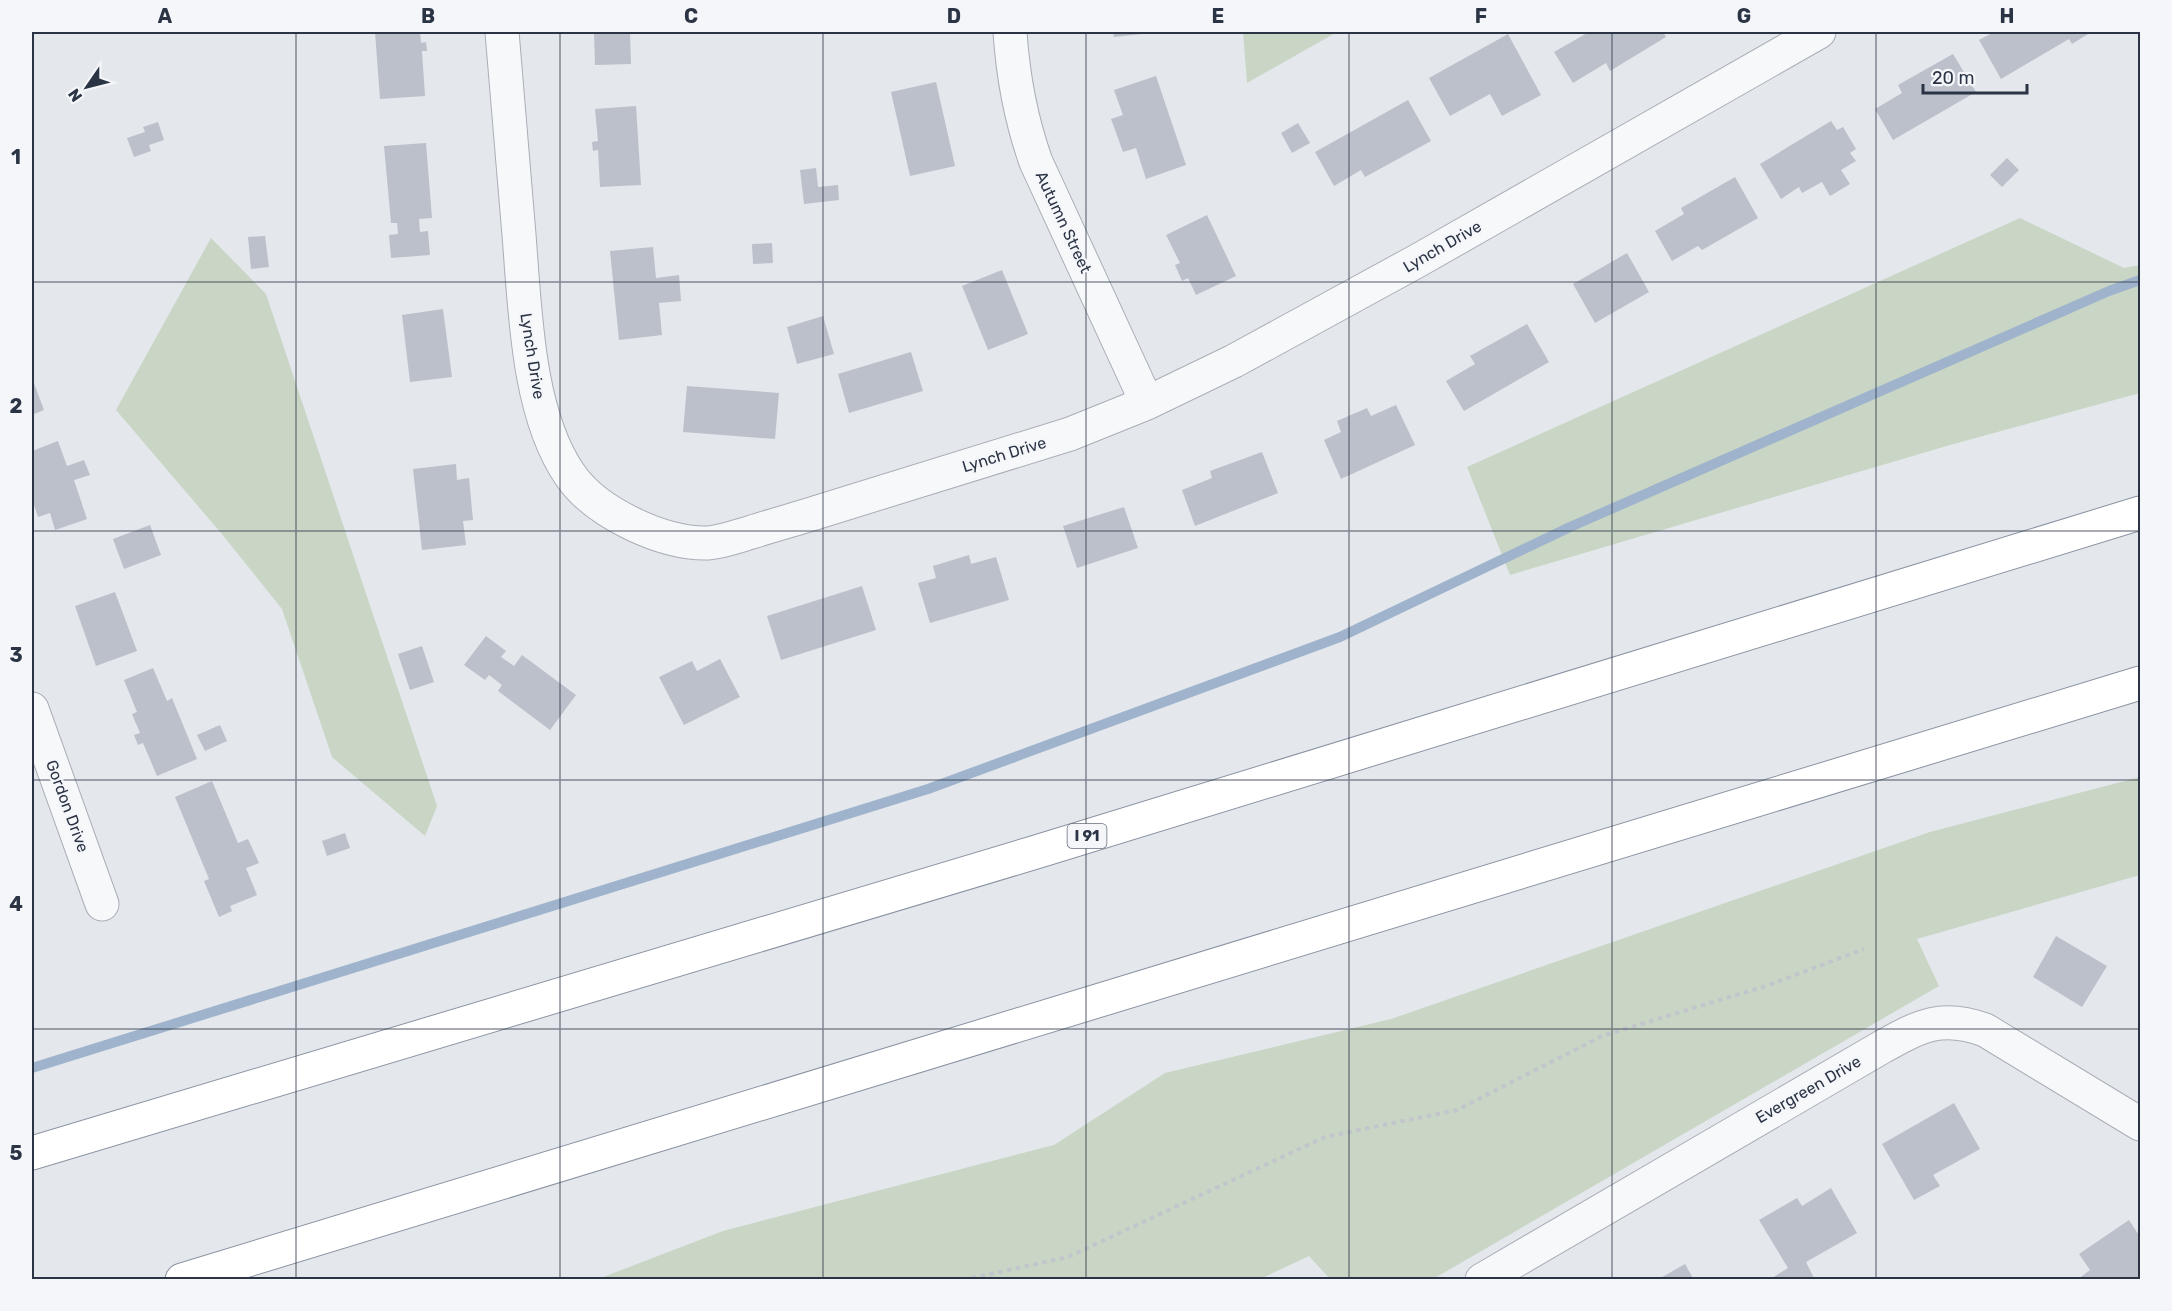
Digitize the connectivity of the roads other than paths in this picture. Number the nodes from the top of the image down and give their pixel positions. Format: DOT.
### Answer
graph roads {
  1 [pos="502,32"];
  2 [pos="1010,32"];
  3 [pos="1819,32"];
  4 [pos="1147,403"];
  5 [pos="2140,513"];
  6 [pos="2140,683"];
  7 [pos="32,709"];
  8 [pos="102,904"];
  9 [pos="2140,1124"];
  10 [pos="32,1153"];
  11 [pos="182,1280"];
  12 [pos="1482,1280"];
  1 -- 4 [label="street, Lynch Drive"];
  2 -- 4 [label="street, Autumn Street"];
  3 -- 4 [label="street, Lynch Drive"];
  5 -- 10 [label="highway, I 91"];
  6 -- 11 [label="highway"];
  7 -- 8 [label="street, Gordon Drive"];
  9 -- 12 [label="street, Evergreen Drive"];
}
